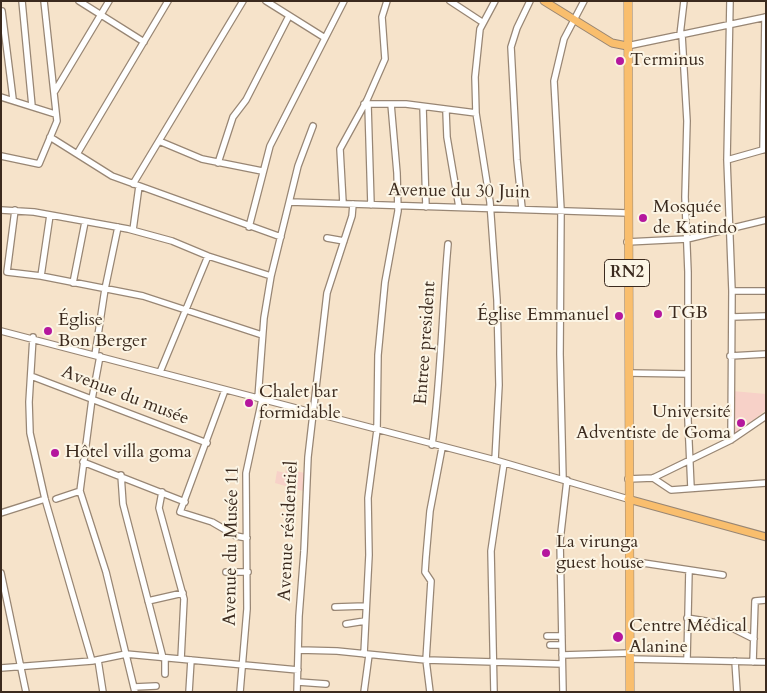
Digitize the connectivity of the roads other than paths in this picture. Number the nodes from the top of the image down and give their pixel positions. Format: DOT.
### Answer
graph roads {
  1 [pos="22,1"];
  2 [pos="79,1"];
  3 [pos="109,1"];
  4 [pos="168,1"];
  5 [pos="243,1"];
  6 [pos="266,1"];
  7 [pos="344,1"];
  8 [pos="387,1"];
  9 [pos="450,1"];
  10 [pos="495,1"];
  11 [pos="530,1"];
  12 [pos="584,1"];
  13 [pos="628,1"];
  14 [pos="684,1"];
  15 [pos="730,1"];
  16 [pos="42,2"];
  17 [pos="549,3"];
  18 [pos="2,11"];
  19 [pos="101,15"];
  20 [pos="288,16"];
  21 [pos="765,17"];
  22 [pos="572,21"];
  23 [pos="482,22"];
  24 [pos="730,25"];
  25 [pos="681,35"];
  26 [pos="325,38"];
  27 [pos="144,42"];
  28 [pos="628,46"];
  29 [pos="55,91"];
  30 [pos="1,97"];
  31 [pos="13,99"];
  32 [pos="366,104"];
  33 [pos="391,104"];
  34 [pos="32,106"];
  35 [pos="423,107"];
  36 [pos="446,111"];
  37 [pos="476,113"];
  38 [pos="55,114"];
  39 [pos="313,126"];
  40 [pos="50,138"];
  41 [pos="159,141"];
  42 [pos="765,150"];
  43 [pos="78,154"];
  44 [pos="1,156"];
  45 [pos="727,160"];
  46 [pos="218,163"];
  47 [pos="262,171"];
  48 [pos="136,185"];
  49 [pos="290,202"];
  50 [pos="342,203"];
  51 [pos="353,204"];
  52 [pos="371,205"];
  53 [pos="398,207"];
  54 [pos="426,207"];
  55 [pos="458,207"];
  56 [pos="490,208"];
  57 [pos="522,208"];
  58 [pos="1,210"];
  59 [pos="15,210"];
  60 [pos="561,210"];
  61 [pos="628,213"];
  62 [pos="50,216"];
  63 [pos="766,220"];
  64 [pos="85,222"];
  65 [pos="118,227"];
  66 [pos="249,227"];
  67 [pos="730,229"];
  68 [pos="133,230"];
  69 [pos="281,237"];
  70 [pos="327,238"];
  71 [pos="688,240"];
  72 [pos="344,241"];
  73 [pos="627,242"];
  74 [pos="448,244"];
  75 [pos="208,256"];
  76 [pos="41,276"];
  77 [pos="271,276"];
  78 [pos="72,283"];
  79 [pos="105,289"];
  80 [pos="732,291"];
  81 [pos="766,291"];
  82 [pos="186,312"];
  83 [pos="766,316"];
  84 [pos="732,317"];
  85 [pos="1,331"];
  86 [pos="262,335"];
  87 [pos="33,337"];
  88 [pos="766,354"];
  89 [pos="98,356"];
  90 [pos="730,356"];
  91 [pos="160,372"];
  92 [pos="629,373"];
  93 [pos="688,374"];
  94 [pos="31,376"];
  95 [pos="226,390"];
  96 [pos="260,398"];
  97 [pos="92,399"];
  98 [pos="314,413"];
  99 [pos="766,416"];
  100 [pos="377,430"];
  101 [pos="731,440"];
  102 [pos="207,443"];
  103 [pos="432,444"];
  104 [pos="442,448"];
  105 [pos="688,459"];
  106 [pos="495,460"];
  107 [pos="83,462"];
  108 [pos="504,463"];
  109 [pos="121,475"];
  110 [pos="654,478"];
  111 [pos="565,480"];
  112 [pos="628,480"];
  113 [pos="766,483"];
  114 [pos="691,488"];
  115 [pos="80,491"];
  116 [pos="162,492"];
  117 [pos="45,499"];
  118 [pos="56,499"];
  119 [pos="628,499"];
  120 [pos="184,502"];
  121 [pos="1,513"];
  122 [pos="766,536"];
  123 [pos="247,538"];
  124 [pos="630,561"];
  125 [pos="689,570"];
  126 [pos="226,572"];
  127 [pos="248,572"];
  128 [pos="1,573"];
  129 [pos="723,575"];
  130 [pos="183,593"];
  131 [pos="766,600"];
  132 [pos="148,601"];
  133 [pos="365,606"];
  134 [pos="335,607"];
  135 [pos="687,618"];
  136 [pos="365,621"];
  137 [pos="346,624"];
  138 [pos="546,636"];
  139 [pos="562,636"];
  140 [pos="754,639"];
  141 [pos="550,645"];
  142 [pos="562,645"];
  143 [pos="299,650"];
  144 [pos="126,654"];
  145 [pos="367,654"];
  146 [pos="562,655"];
  147 [pos="630,656"];
  148 [pos="164,658"];
  149 [pos="181,659"];
  150 [pos="191,660"];
  151 [pos="426,660"];
  152 [pos="687,660"];
  153 [pos="95,661"];
  154 [pos="735,661"];
  155 [pos="494,662"];
  156 [pos="754,662"];
  157 [pos="766,662"];
  158 [pos="562,664"];
  159 [pos="242,666"];
  160 [pos="1,668"];
  161 [pos="20,668"];
  162 [pos="298,670"];
  163 [pos="165,674"];
  164 [pos="298,682"];
  165 [pos="326,684"];
  166 [pos="156,686"];
  167 [pos="134,689"];
  168 [pos="26,692"];
  169 [pos="103,692"];
  170 [pos="188,692"];
  171 [pos="240,692"];
  172 [pos="297,692"];
  173 [pos="364,692"];
  174 [pos="430,692"];
  175 [pos="494,692"];
  176 [pos="564,692"];
  177 [pos="630,692"];
  178 [pos="736,692"];
  1 -- 34 [label="street"];
  2 -- 19 [label="street"];
  3 -- 19 [label="street"];
  4 -- 27 [label="street"];
  5 -- 41 [label="street"];
  6 -- 20 [label="street"];
  7 -- 26 [label="street"];
  8 -- 32 [label="street"];
  9 -- 23 [label="street"];
  10 -- 23 [label="street"];
  11 -- 57 [label="street"];
  12 -- 22 [label="street"];
  13 -- 28 [label="highway, RN2"];
  14 -- 25 [label="street"];
  15 -- 24 [label="street"];
  16 -- 29 [label="street"];
  17 -- 22 [label="main road"];
  18 -- 31 [label="street"];
  19 -- 27 [label="street"];
  19 -- 29 [label="street"];
  20 -- 26 [label="street"];
  20 -- 46 [label="street"];
  21 -- 24 [label="street"];
  21 -- 42 [label="street"];
  22 -- 28 [label="main road"];
  22 -- 60 [label="street"];
  23 -- 37 [label="street"];
  24 -- 25 [label="street"];
  24 -- 45 [label="street"];
  25 -- 28 [label="street"];
  25 -- 71 [label="street"];
  26 -- 47 [label="street"];
  27 -- 43 [label="street"];
  28 -- 61 [label="highway, RN2"];
  29 -- 38 [label="street"];
  30 -- 31 [label="street"];
  31 -- 34 [label="street"];
  32 -- 33 [label="street"];
  32 -- 50 [label="street"];
  32 -- 52 [label="street"];
  33 -- 35 [label="street"];
  33 -- 53 [label="street"];
  34 -- 38 [label="street"];
  35 -- 36 [label="street"];
  35 -- 54 [label="street"];
  36 -- 37 [label="street"];
  36 -- 55 [label="street"];
  37 -- 56 [label="street"];
  38 -- 40 [label="street"];
  39 -- 49 [label="street, Avenue du Musée 11"];
  40 -- 43 [label="street"];
  40 -- 44 [label="street"];
  41 -- 46 [label="street"];
  41 -- 48 [label="street"];
  42 -- 45 [label="street"];
  43 -- 48 [label="street"];
  45 -- 67 [label="street"];
  46 -- 47 [label="street"];
  47 -- 66 [label="street"];
  48 -- 66 [label="street"];
  48 -- 68 [label="street"];
  49 -- 50 [label="street, Avenue du 30 Juin"];
  49 -- 69 [label="street, Avenue du Musée 11"];
  50 -- 51 [label="street, Avenue du 30 Juin"];
  51 -- 52 [label="street, Avenue du 30 Juin"];
  51 -- 72 [label="street, Avenue résidentiel"];
  52 -- 53 [label="street, Avenue du 30 Juin"];
  53 -- 54 [label="street, Avenue du 30 Juin"];
  53 -- 100 [label="street"];
  54 -- 55 [label="street, Avenue du 30 Juin"];
  55 -- 56 [label="street, Avenue du 30 Juin"];
  56 -- 57 [label="street, Avenue du 30 Juin"];
  56 -- 106 [label="street"];
  57 -- 60 [label="street, Avenue du 30 Juin"];
  58 -- 59 [label="street"];
  59 -- 62 [label="street"];
  59 -- 76 [label="street"];
  60 -- 61 [label="street, Avenue du 30 Juin"];
  60 -- 111 [label="street"];
  61 -- 73 [label="highway, RN2"];
  62 -- 64 [label="street"];
  62 -- 76 [label="street"];
  63 -- 67 [label="street"];
  64 -- 65 [label="street"];
  64 -- 78 [label="street"];
  65 -- 68 [label="street"];
  65 -- 79 [label="street"];
  66 -- 69 [label="street"];
  67 -- 71 [label="street"];
  67 -- 80 [label="street"];
  68 -- 75 [label="street"];
  69 -- 77 [label="street, Avenue du Musée 11"];
  70 -- 72 [label="street"];
  71 -- 73 [label="street"];
  71 -- 93 [label="street"];
  72 -- 98 [label="street, Avenue résidentiel"];
  73 -- 92 [label="highway, RN2"];
  74 -- 103 [label="street, Entree president"];
  75 -- 77 [label="street"];
  75 -- 82 [label="street"];
  76 -- 78 [label="street"];
  77 -- 86 [label="street, Avenue du Musée 11"];
  78 -- 79 [label="street"];
  79 -- 82 [label="street"];
  79 -- 89 [label="street"];
  80 -- 81 [label="street"];
  80 -- 84 [label="street"];
  82 -- 86 [label="street"];
  82 -- 91 [label="street"];
  83 -- 84 [label="street"];
  84 -- 90 [label="street"];
  85 -- 87 [label="street"];
  86 -- 96 [label="street, Avenue du Musée 11"];
  87 -- 89 [label="street"];
  87 -- 94 [label="street"];
  88 -- 90 [label="street"];
  89 -- 91 [label="street"];
  89 -- 97 [label="street"];
  90 -- 101 [label="street"];
  91 -- 95 [label="street"];
  92 -- 93 [label="street"];
  92 -- 112 [label="highway, RN2"];
  93 -- 105 [label="street"];
  94 -- 97 [label="street, Avenue du musée"];
  94 -- 117 [label="street"];
  95 -- 96 [label="street"];
  95 -- 102 [label="street"];
  96 -- 98 [label="street"];
  96 -- 123 [label="street, Avenue du Musée 11"];
  97 -- 102 [label="street, Avenue du musée"];
  97 -- 107 [label="street"];
  98 -- 100 [label="street"];
  98 -- 143 [label="street, Avenue résidentiel"];
  99 -- 101 [label="street"];
  100 -- 103 [label="street"];
  100 -- 133 [label="street"];
  101 -- 105 [label="street"];
  102 -- 120 [label="street"];
  103 -- 104 [label="street"];
  104 -- 106 [label="street"];
  104 -- 151 [label="street"];
  105 -- 110 [label="street"];
  105 -- 114 [label="street"];
  106 -- 108 [label="street"];
  107 -- 109 [label="street"];
  107 -- 115 [label="street"];
  108 -- 111 [label="street"];
  108 -- 155 [label="street"];
  109 -- 116 [label="street"];
  109 -- 132 [label="street"];
  110 -- 112 [label="street"];
  110 -- 114 [label="street"];
  111 -- 119 [label="street"];
  111 -- 139 [label="street"];
  112 -- 119 [label="highway, RN2"];
  113 -- 114 [label="street"];
  115 -- 118 [label="street"];
  115 -- 144 [label="street"];
  116 -- 120 [label="street"];
  116 -- 130 [label="street"];
  117 -- 121 [label="street"];
  117 -- 153 [label="street"];
  119 -- 122 [label="main road"];
  119 -- 124 [label="highway, RN2"];
  120 -- 123 [label="street"];
  123 -- 127 [label="street, Avenue du Musée 11"];
  124 -- 125 [label="street"];
  124 -- 147 [label="highway, RN2"];
  125 -- 129 [label="street"];
  125 -- 135 [label="street"];
  126 -- 127 [label="street"];
  127 -- 159 [label="street, Avenue du Musée 11"];
  128 -- 161 [label="street"];
  130 -- 132 [label="street"];
  130 -- 149 [label="street"];
  131 -- 140 [label="street"];
  132 -- 148 [label="street"];
  133 -- 134 [label="street"];
  133 -- 136 [label="street"];
  135 -- 140 [label="street"];
  135 -- 152 [label="street"];
  136 -- 137 [label="street"];
  136 -- 145 [label="street"];
  138 -- 139 [label="street"];
  139 -- 142 [label="street"];
  140 -- 156 [label="street"];
  141 -- 142 [label="street"];
  142 -- 146 [label="street"];
  143 -- 145 [label="street"];
  143 -- 162 [label="street, Avenue résidentiel"];
  144 -- 148 [label="street"];
  144 -- 153 [label="street"];
  144 -- 167 [label="street"];
  145 -- 151 [label="street"];
  145 -- 173 [label="street"];
  146 -- 147 [label="street"];
  146 -- 158 [label="street"];
  147 -- 152 [label="street"];
  147 -- 177 [label="highway, RN2"];
  148 -- 149 [label="street"];
  148 -- 163 [label="street"];
  149 -- 150 [label="street"];
  150 -- 159 [label="street"];
  150 -- 170 [label="street"];
  151 -- 155 [label="street"];
  151 -- 174 [label="street"];
  152 -- 154 [label="street"];
  153 -- 161 [label="street"];
  153 -- 169 [label="street"];
  154 -- 156 [label="street"];
  154 -- 178 [label="street"];
  155 -- 158 [label="street"];
  155 -- 175 [label="street"];
  156 -- 157 [label="street"];
  158 -- 176 [label="street"];
  159 -- 162 [label="street"];
  159 -- 171 [label="street, Avenue du Musée 11"];
  160 -- 161 [label="street"];
  161 -- 168 [label="street"];
  162 -- 164 [label="street, Avenue résidentiel"];
  164 -- 165 [label="street"];
  164 -- 172 [label="street, Avenue résidentiel"];
  166 -- 167 [label="street"];
}
